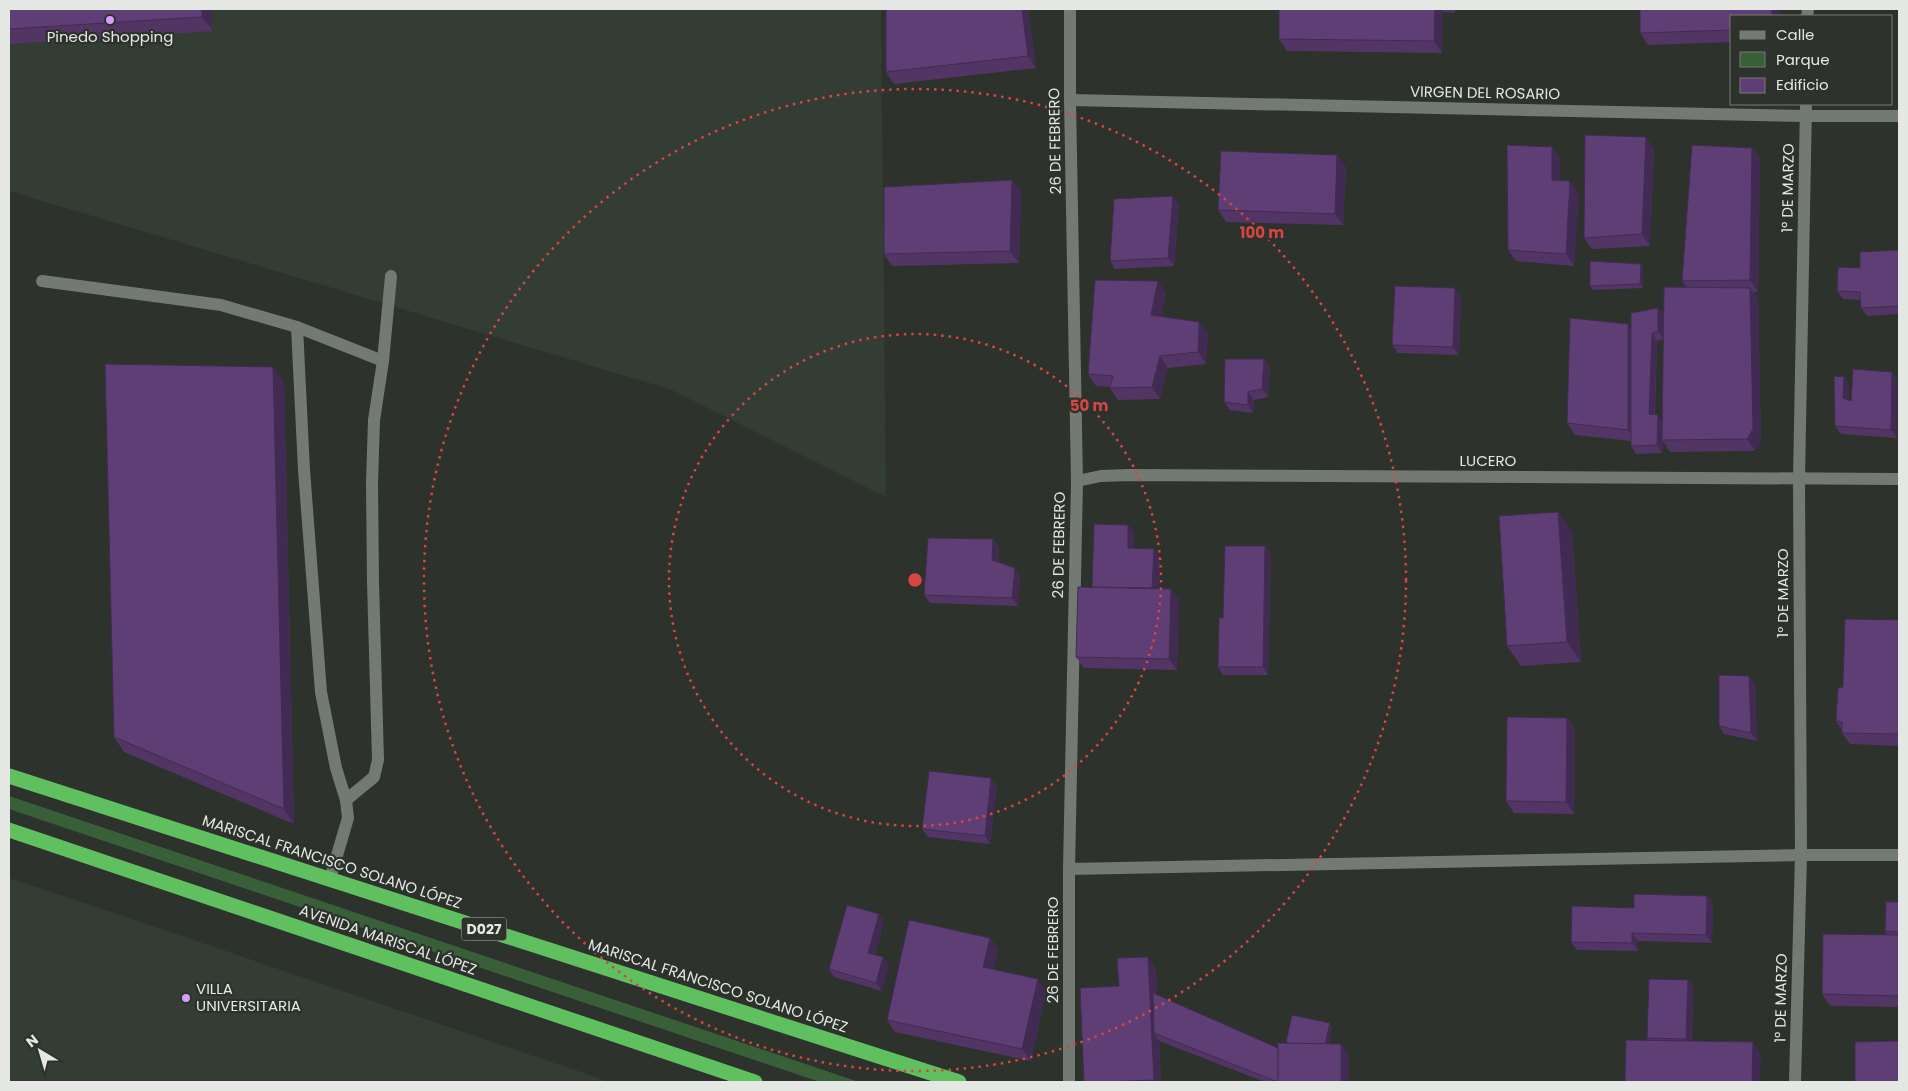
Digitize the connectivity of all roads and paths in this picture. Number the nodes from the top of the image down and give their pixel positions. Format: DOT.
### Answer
graph roads {
  1 [pos="1070,9"];
  2 [pos="1070,100"];
  3 [pos="1806,110"];
  4 [pos="1899,116"];
  5 [pos="391,276"];
  6 [pos="42,281"];
  7 [pos="297,327"];
  8 [pos="383,360"];
  9 [pos="1799,478"];
  10 [pos="1899,479"];
  11 [pos="1077,481"];
  12 [pos="9,776"];
  13 [pos="346,800"];
  14 [pos="9,830"];
  15 [pos="1800,855"];
  16 [pos="1899,855"];
  17 [pos="1069,869"];
  18 [pos="330,879"];
  19 [pos="755,1082"];
  20 [pos="959,1082"];
  21 [pos="1069,1082"];
  22 [pos="1795,1082"];
  1 -- 2 [label="street, 26 DE FEBRERO"];
  2 -- 3 [label="street, VIRGEN DEL ROSARIO"];
  2 -- 11 [label="street, 26 DE FEBRERO"];
  3 -- 4 [label="street, VIRGEN DEL ROSARIO"];
  3 -- 9 [label="street, 1° DE MARZO"];
  5 -- 8 [label="street"];
  6 -- 7 [label="street"];
  7 -- 8 [label="street"];
  7 -- 13 [label="street"];
  8 -- 13 [label="street"];
  9 -- 10 [label="street, LUCERO"];
  9 -- 11 [label="street, LUCERO"];
  9 -- 15 [label="street, 1° DE MARZO"];
  11 -- 17 [label="street, 26 DE FEBRERO"];
  12 -- 18 [label="highway, MARISCAL FRANCISCO SOLANO LÓPEZ / D027"];
  13 -- 18 [label="street"];
  14 -- 19 [label="highway, AVENIDA MARISCAL LÓPEZ"];
  15 -- 16 [label="street"];
  15 -- 17 [label="street"];
  15 -- 22 [label="street, 1° DE MARZO"];
  17 -- 21 [label="street, 26 DE FEBRERO"];
  18 -- 20 [label="highway, MARISCAL FRANCISCO SOLANO LÓPEZ / D027"];
}
